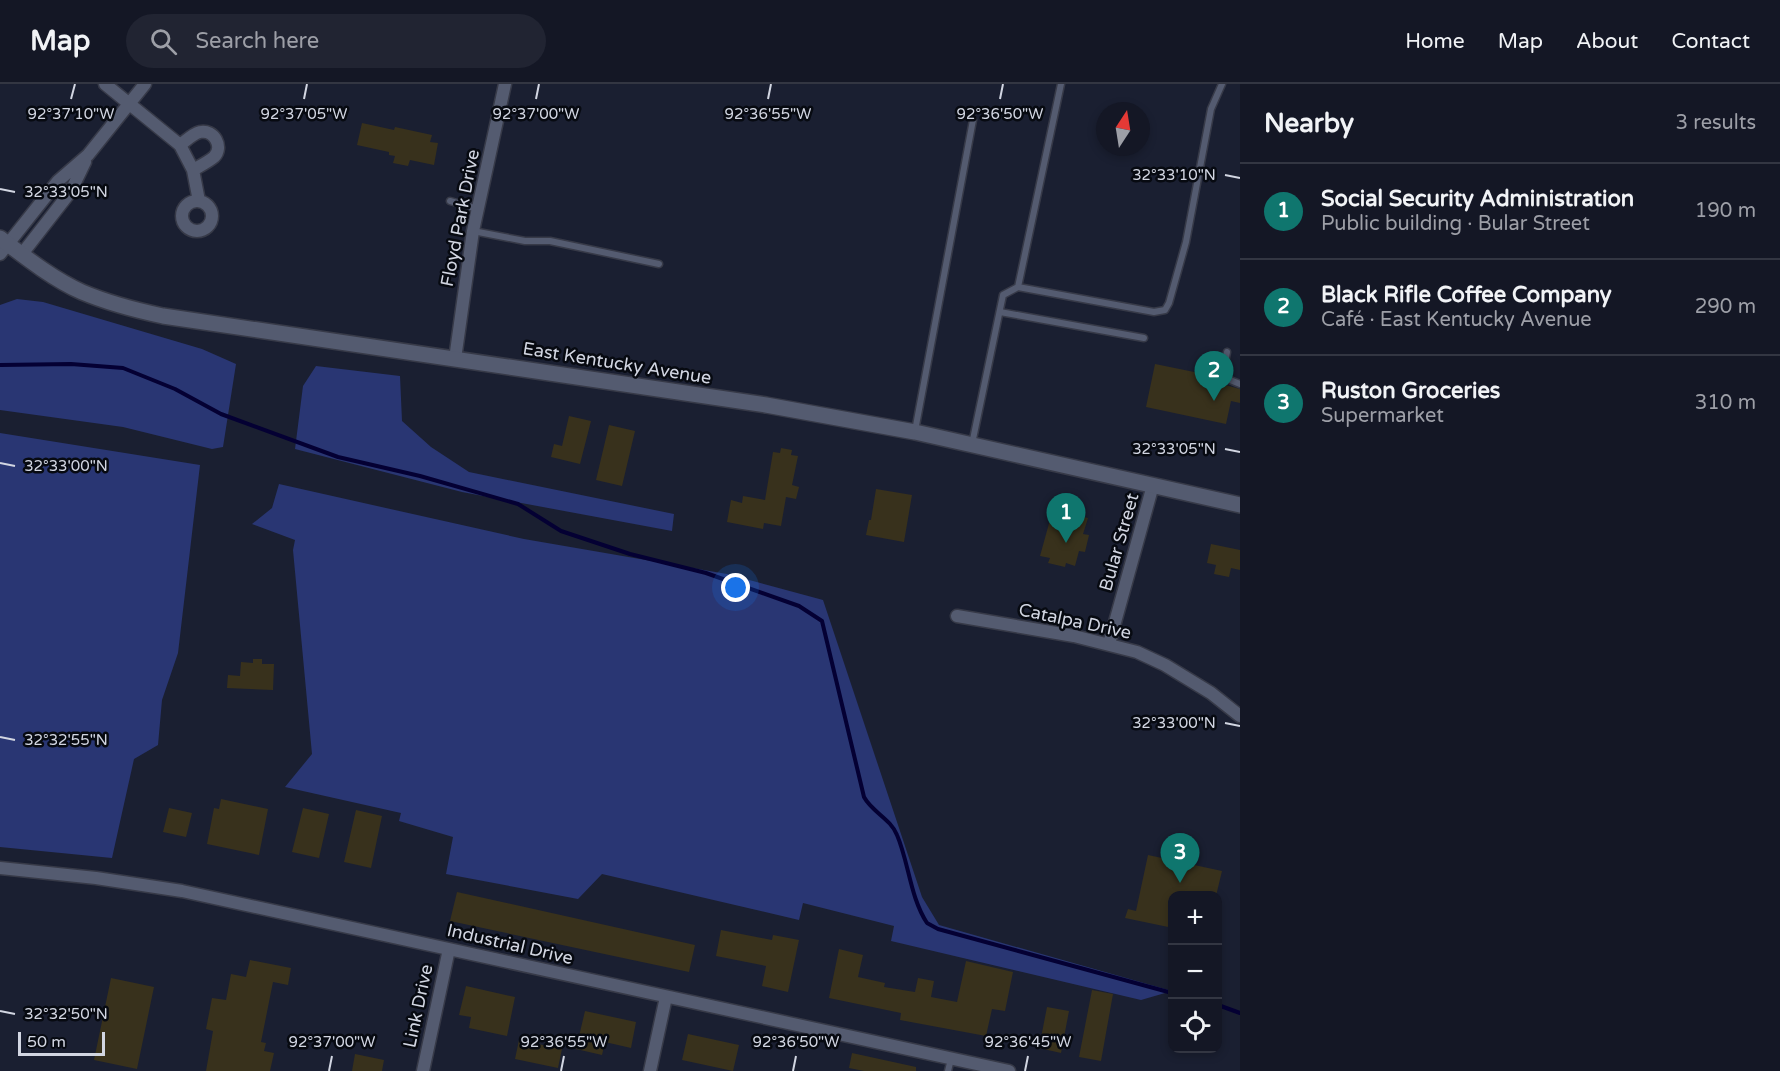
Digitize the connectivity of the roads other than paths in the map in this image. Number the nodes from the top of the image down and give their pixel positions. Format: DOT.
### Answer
graph roads {
  1 [pos="105,84"];
  2 [pos="145,84"];
  3 [pos="505,84"];
  4 [pos="1061,84"];
  5 [pos="1222,84"];
  6 [pos="130,103"];
  7 [pos="973,120"];
  8 [pos="180,145"];
  9 [pos="88,155"];
  10 [pos="193,170"];
  11 [pos="199,201"];
  12 [pos="450,201"];
  13 [pos="478,209"];
  14 [pos="473,231"];
  15 [pos="3,245"];
  16 [pos="22,254"];
  17 [pos="659,264"];
  18 [pos="1018,288"];
  19 [pos="1000,312"];
  20 [pos="1144,338"];
  21 [pos="1227,352"];
  22 [pos="455,359"];
  23 [pos="1240,384"];
  24 [pos="915,432"];
  25 [pos="972,445"];
  26 [pos="1153,485"];
  27 [pos="1240,505"];
  28 [pos="957,616"];
  29 [pos="1109,644"];
  30 [pos="1240,716"];
  31 [pos="0,868"];
  32 [pos="448,949"];
  33 [pos="666,997"];
  34 [pos="950,1065"];
  35 [pos="423,1071"];
  36 [pos="650,1071"];
  37 [pos="1009,1071"];
  1 -- 6 [label="street"];
  2 -- 6 [label="street"];
  3 -- 13 [label="street, Floyd Park Drive"];
  4 -- 18 [label="lane"];
  5 -- 18 [label="lane"];
  6 -- 8 [label="street"];
  6 -- 9 [label="street"];
  7 -- 24 [label="lane"];
  8 -- 10 [label="street"];
  8 -- 10 [label="street"];
  9 -- 15 [label="street"];
  9 -- 16 [label="street"];
  10 -- 11 [label="street"];
  12 -- 13 [label="lane"];
  13 -- 14 [label="street, Floyd Park Drive"];
  14 -- 17 [label="lane"];
  14 -- 22 [label="street, Floyd Park Drive"];
  15 -- 16 [label="street, East Kentucky Avenue"];
  16 -- 22 [label="street, East Kentucky Avenue"];
  18 -- 19 [label="lane"];
  19 -- 20 [label="lane"];
  19 -- 25 [label="lane"];
  21 -- 23 [label="lane"];
  22 -- 24 [label="street, East Kentucky Avenue"];
  24 -- 25 [label="street, East Kentucky Avenue"];
  25 -- 26 [label="street, East Kentucky Avenue"];
  26 -- 27 [label="street, East Kentucky Avenue"];
  26 -- 29 [label="street, Bular Street"];
  28 -- 29 [label="street, Catalpa Drive"];
  29 -- 30 [label="street, Catalpa Drive"];
  31 -- 32 [label="street, Industrial Drive"];
  32 -- 33 [label="street, Industrial Drive"];
  32 -- 35 [label="street, Link Drive"];
  33 -- 34 [label="street, Industrial Drive"];
  33 -- 36 [label="street"];
  34 -- 37 [label="street, Industrial Drive"];
}
